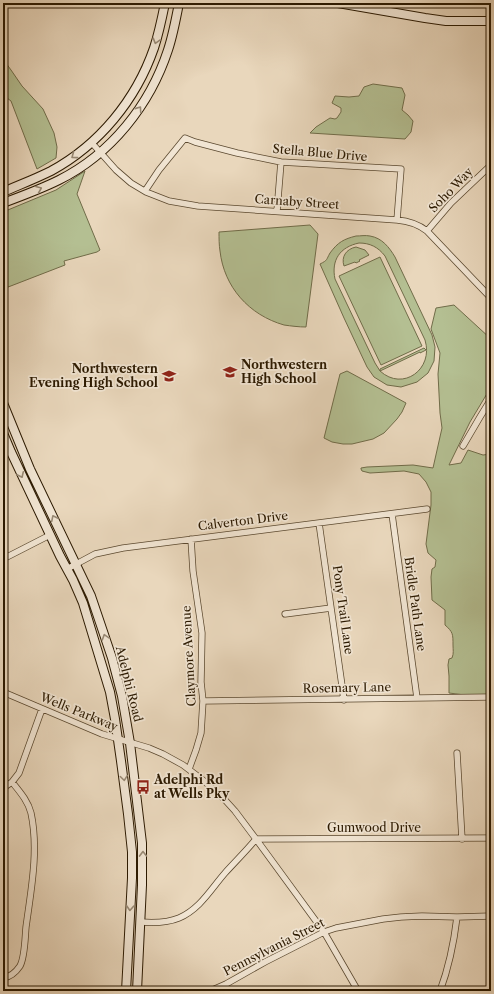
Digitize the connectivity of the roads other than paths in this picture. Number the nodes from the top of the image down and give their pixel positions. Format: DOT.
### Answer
graph roads {
  1 [pos="164,3"];
  2 [pos="180,3"];
  3 [pos="338,3"];
  4 [pos="491,21"];
  5 [pos="91,142"];
  6 [pos="100,153"];
  7 [pos="281,162"];
  8 [pos="491,165"];
  9 [pos="145,191"];
  10 [pos="3,192"];
  11 [pos="3,203"];
  12 [pos="277,211"];
  13 [pos="398,220"];
  14 [pos="427,231"];
  15 [pos="491,298"];
  16 [pos="491,399"];
  17 [pos="3,403"];
  18 [pos="3,432"];
  19 [pos="463,446"];
  20 [pos="426,509"];
  21 [pos="392,514"];
  22 [pos="319,523"];
  23 [pos="50,535"];
  24 [pos="190,539"];
  25 [pos="3,559"];
  26 [pos="76,564"];
  27 [pos="67,569"];
  28 [pos="331,608"];
  29 [pos="285,614"];
  30 [pos="3,692"];
  31 [pos="491,697"];
  32 [pos="417,698"];
  33 [pos="344,700"];
  34 [pos="204,701"];
  35 [pos="42,709"];
  36 [pos="118,740"];
  37 [pos="130,743"];
  38 [pos="457,753"];
  39 [pos="189,769"];
  40 [pos="12,782"];
  41 [pos="3,788"];
  42 [pos="491,838"];
  43 [pos="256,839"];
  44 [pos="462,839"];
  45 [pos="491,916"];
  46 [pos="458,917"];
  47 [pos="140,922"];
  48 [pos="324,932"];
  49 [pos="3,978"];
  50 [pos="126,991"];
  51 [pos="137,991"];
  52 [pos="210,991"];
  53 [pos="358,991"];
  54 [pos="440,991"];
  1 -- 5 [label="main road, one-way"];
  6 -- 2 [label="main road, one-way"];
  3 -- 4 [label="main road"];
  5 -- 6 [label="street, Carnaby Street"];
  5 -- 10 [label="main road, one-way"];
  6 -- 9 [label="street, Carnaby Street"];
  11 -- 6 [label="main road, one-way"];
  7 -- 9 [label="street, Stella Blue Drive"];
  7 -- 12 [label="street"];
  7 -- 13 [label="street, Stella Blue Drive"];
  8 -- 14 [label="street, Soho Way"];
  9 -- 12 [label="street, Carnaby Street"];
  12 -- 13 [label="street, Carnaby Street"];
  13 -- 14 [label="street, Carnaby Street"];
  14 -- 15 [label="street, Carnaby Street"];
  16 -- 19 [label="street"];
  26 -- 17 [label="main road, Adelphi Road, one-way"];
  18 -- 23 [label="main road, Adelphi Road, one-way"];
  20 -- 21 [label="street, Calverton Drive"];
  21 -- 22 [label="street, Calverton Drive"];
  21 -- 32 [label="street, Bridle Path Lane"];
  22 -- 24 [label="street, Calverton Drive"];
  22 -- 28 [label="street, Pony Trail Lane"];
  23 -- 25 [label="street"];
  23 -- 27 [label="main road, Adelphi Road"];
  24 -- 26 [label="street, Calverton Drive"];
  24 -- 34 [label="street, Claymore Avenue"];
  26 -- 27 [label="street, Calverton Drive"];
  37 -- 26 [label="main road, Adelphi Road, one-way"];
  27 -- 36 [label="main road, Adelphi Road"];
  28 -- 29 [label="street"];
  28 -- 33 [label="street, Pony Trail Lane"];
  30 -- 35 [label="street, Wells Parkway"];
  31 -- 32 [label="street, Rosemary Lane"];
  32 -- 33 [label="street, Rosemary Lane"];
  33 -- 34 [label="street, Rosemary Lane"];
  34 -- 39 [label="street, Claymore Avenue"];
  35 -- 36 [label="street, Wells Parkway"];
  35 -- 40 [label="street"];
  36 -- 37 [label="street, Wells Parkway"];
  36 -- 50 [label="main road, Adelphi Road, one-way"];
  37 -- 39 [label="street, Wells Parkway"];
  47 -- 37 [label="main road, Adelphi Road, one-way"];
  38 -- 44 [label="street"];
  39 -- 43 [label="street, Wells Parkway"];
  40 -- 41 [label="street"];
  40 -- 49 [label="street"];
  42 -- 44 [label="street, Gumwood Drive"];
  43 -- 44 [label="street, Gumwood Drive"];
  43 -- 47 [label="street"];
  43 -- 48 [label="street, Wells Parkway"];
  45 -- 46 [label="street, Pennsylvania Street"];
  46 -- 48 [label="street, Pennsylvania Street"];
  46 -- 54 [label="street"];
  47 -- 51 [label="main road, Adelphi Road"];
  48 -- 52 [label="street, Pennsylvania Street"];
  48 -- 53 [label="street, Wells Parkway"];
}
